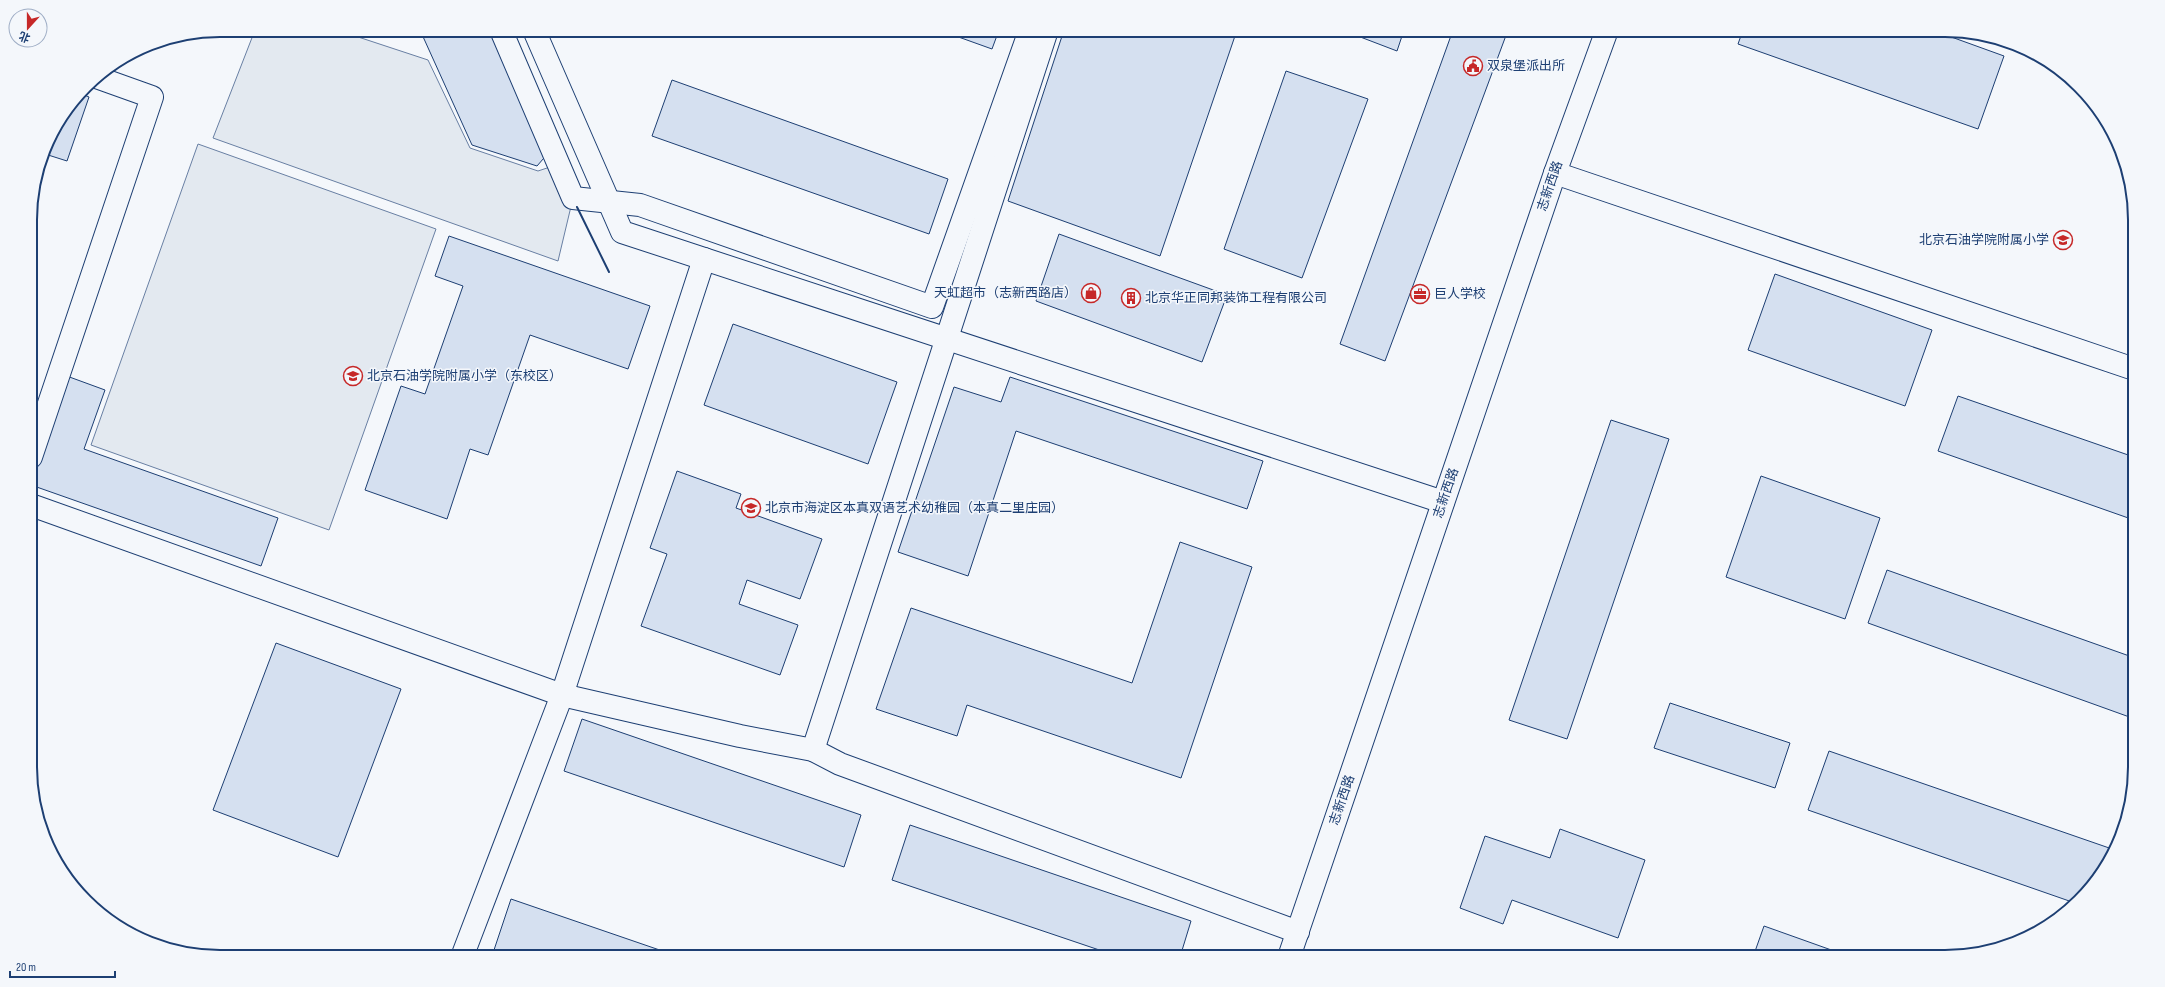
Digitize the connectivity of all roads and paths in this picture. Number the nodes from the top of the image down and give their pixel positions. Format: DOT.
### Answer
graph roads {
  1 [pos="504,37"];
  2 [pos="537,37"];
  3 [pos="1028,37"];
  4 [pos="1044,37"];
  5 [pos="1604,37"];
  6 [pos="103,79"];
  7 [pos="1555,173"];
  8 [pos="609,202"];
  9 [pos="704,259"];
  10 [pos="947,339"];
  11 [pos="2128,368"];
  12 [pos="37,439"];
  13 [pos="1443,502"];
  14 [pos="37,507"];
  15 [pos="562,695"];
  16 [pos="813,750"];
  17 [pos="1298,932"];
  18 [pos="465,950"];
  19 [pos="1292,950"];
  1 -- 8 [label="street"];
  2 -- 8 [label="street"];
  3 -- 8 [label="street"];
  4 -- 10 [label="street"];
  5 -- 7 [label="street, 志新西路"];
  6 -- 12 [label="street"];
  7 -- 11 [label="street"];
  7 -- 13 [label="street, 志新西路"];
  8 -- 9 [label="street"];
  9 -- 10 [label="street"];
  9 -- 15 [label="street"];
  10 -- 13 [label="street"];
  10 -- 16 [label="street"];
  13 -- 17 [label="street, 志新西路"];
  14 -- 15 [label="street"];
  15 -- 16 [label="street"];
  15 -- 18 [label="street"];
  16 -- 17 [label="street"];
  17 -- 19 [label="street, 志新西路"];
}
